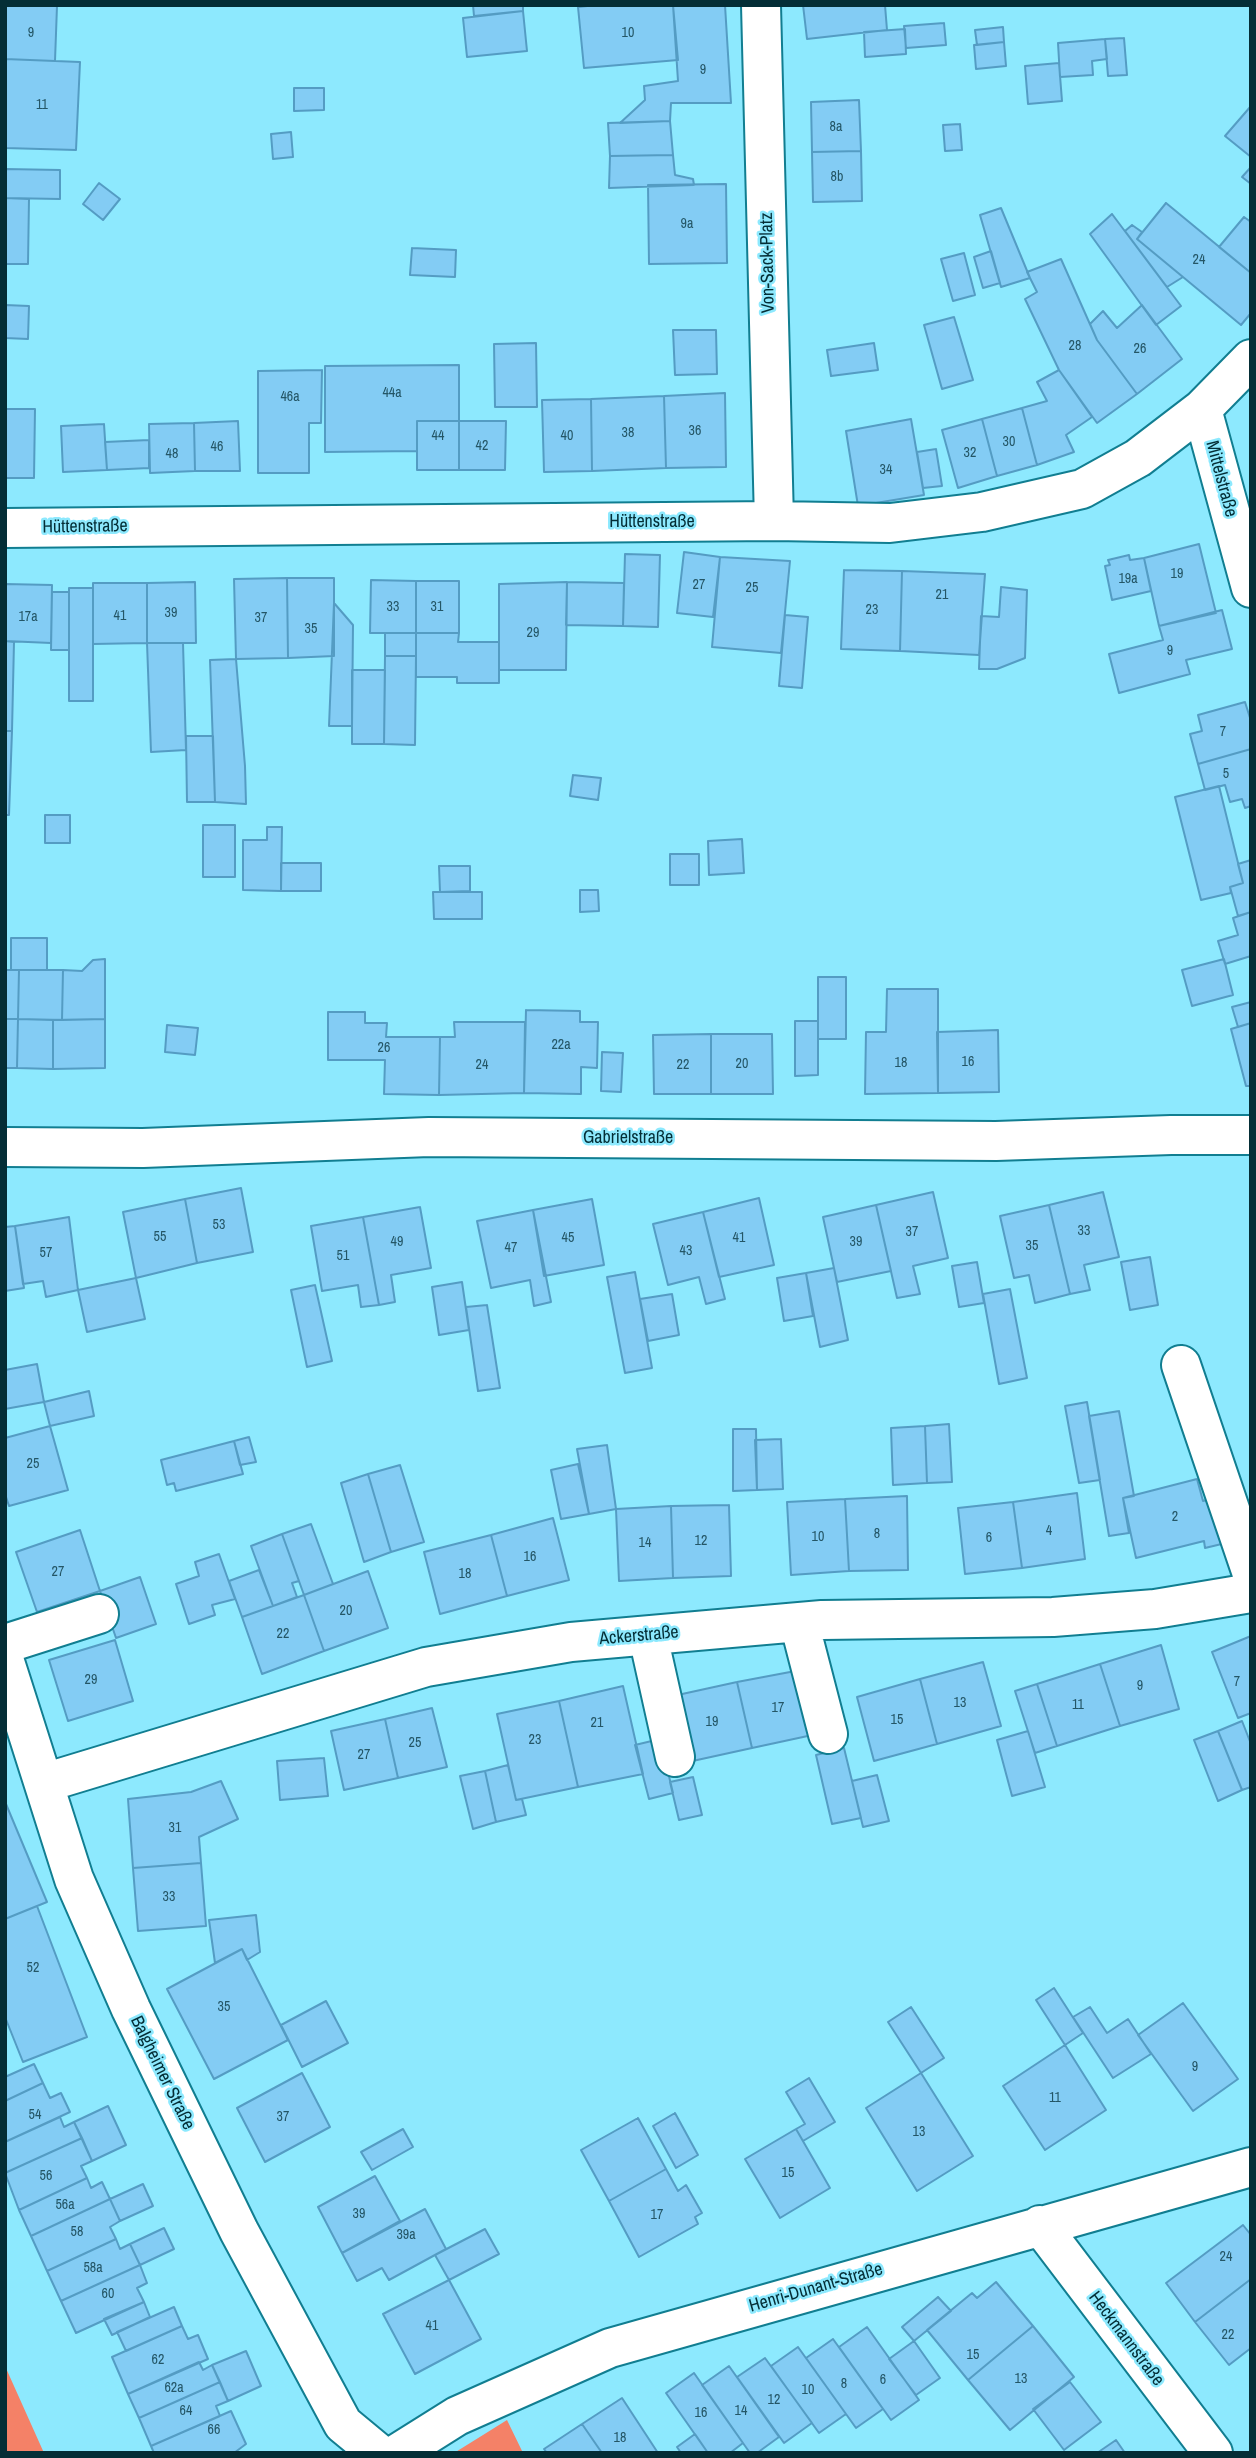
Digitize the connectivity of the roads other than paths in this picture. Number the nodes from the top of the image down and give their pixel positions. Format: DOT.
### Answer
graph roads {
  1 [pos="761,5"];
  2 [pos="1251,359"];
  3 [pos="1202,409"];
  4 [pos="774,521"];
  5 [pos="5,528"];
  6 [pos="1251,588"];
  7 [pos="1251,1135"];
  8 [pos="5,1147"];
  9 [pos="1181,1365"];
  10 [pos="1251,1571"];
  11 [pos="1251,1593"];
  12 [pos="99,1614"];
  13 [pos="799,1622"];
  14 [pos="648,1636"];
  15 [pos="5,1644"];
  16 [pos="5,1662"];
  17 [pos="828,1734"];
  18 [pos="675,1757"];
  19 [pos="44,1783"];
  20 [pos="1251,2167"];
  21 [pos="1040,2225"];
  22 [pos="378,2453"];
  23 [pos="398,2453"];
  24 [pos="1213,2453"];
  1 -- 4 [label="street, Von-Sack-Platz"];
  2 -- 3 [label="street, Hüttenstraße"];
  3 -- 4 [label="street, Hüttenstraße"];
  3 -- 6 [label="street, Mittelstraße"];
  4 -- 5 [label="street, Hüttenstraße"];
  7 -- 8 [label="street, Gabrielstraße"];
  9 -- 10 [label="street"];
  11 -- 13 [label="street, Ackerstraße"];
  12 -- 15 [label="street"];
  13 -- 14 [label="street, Ackerstraße"];
  13 -- 17 [label="street"];
  14 -- 18 [label="street"];
  14 -- 19 [label="street, Ackerstraße"];
  16 -- 19 [label="street, Balgheimer Straße"];
  19 -- 22 [label="street, Balgheimer Straße"];
  20 -- 21 [label="street, Henri-Dunant-Straße"];
  21 -- 23 [label="street, Henri-Dunant-Straße"];
  21 -- 24 [label="street, Heckmannstraße"];
}
